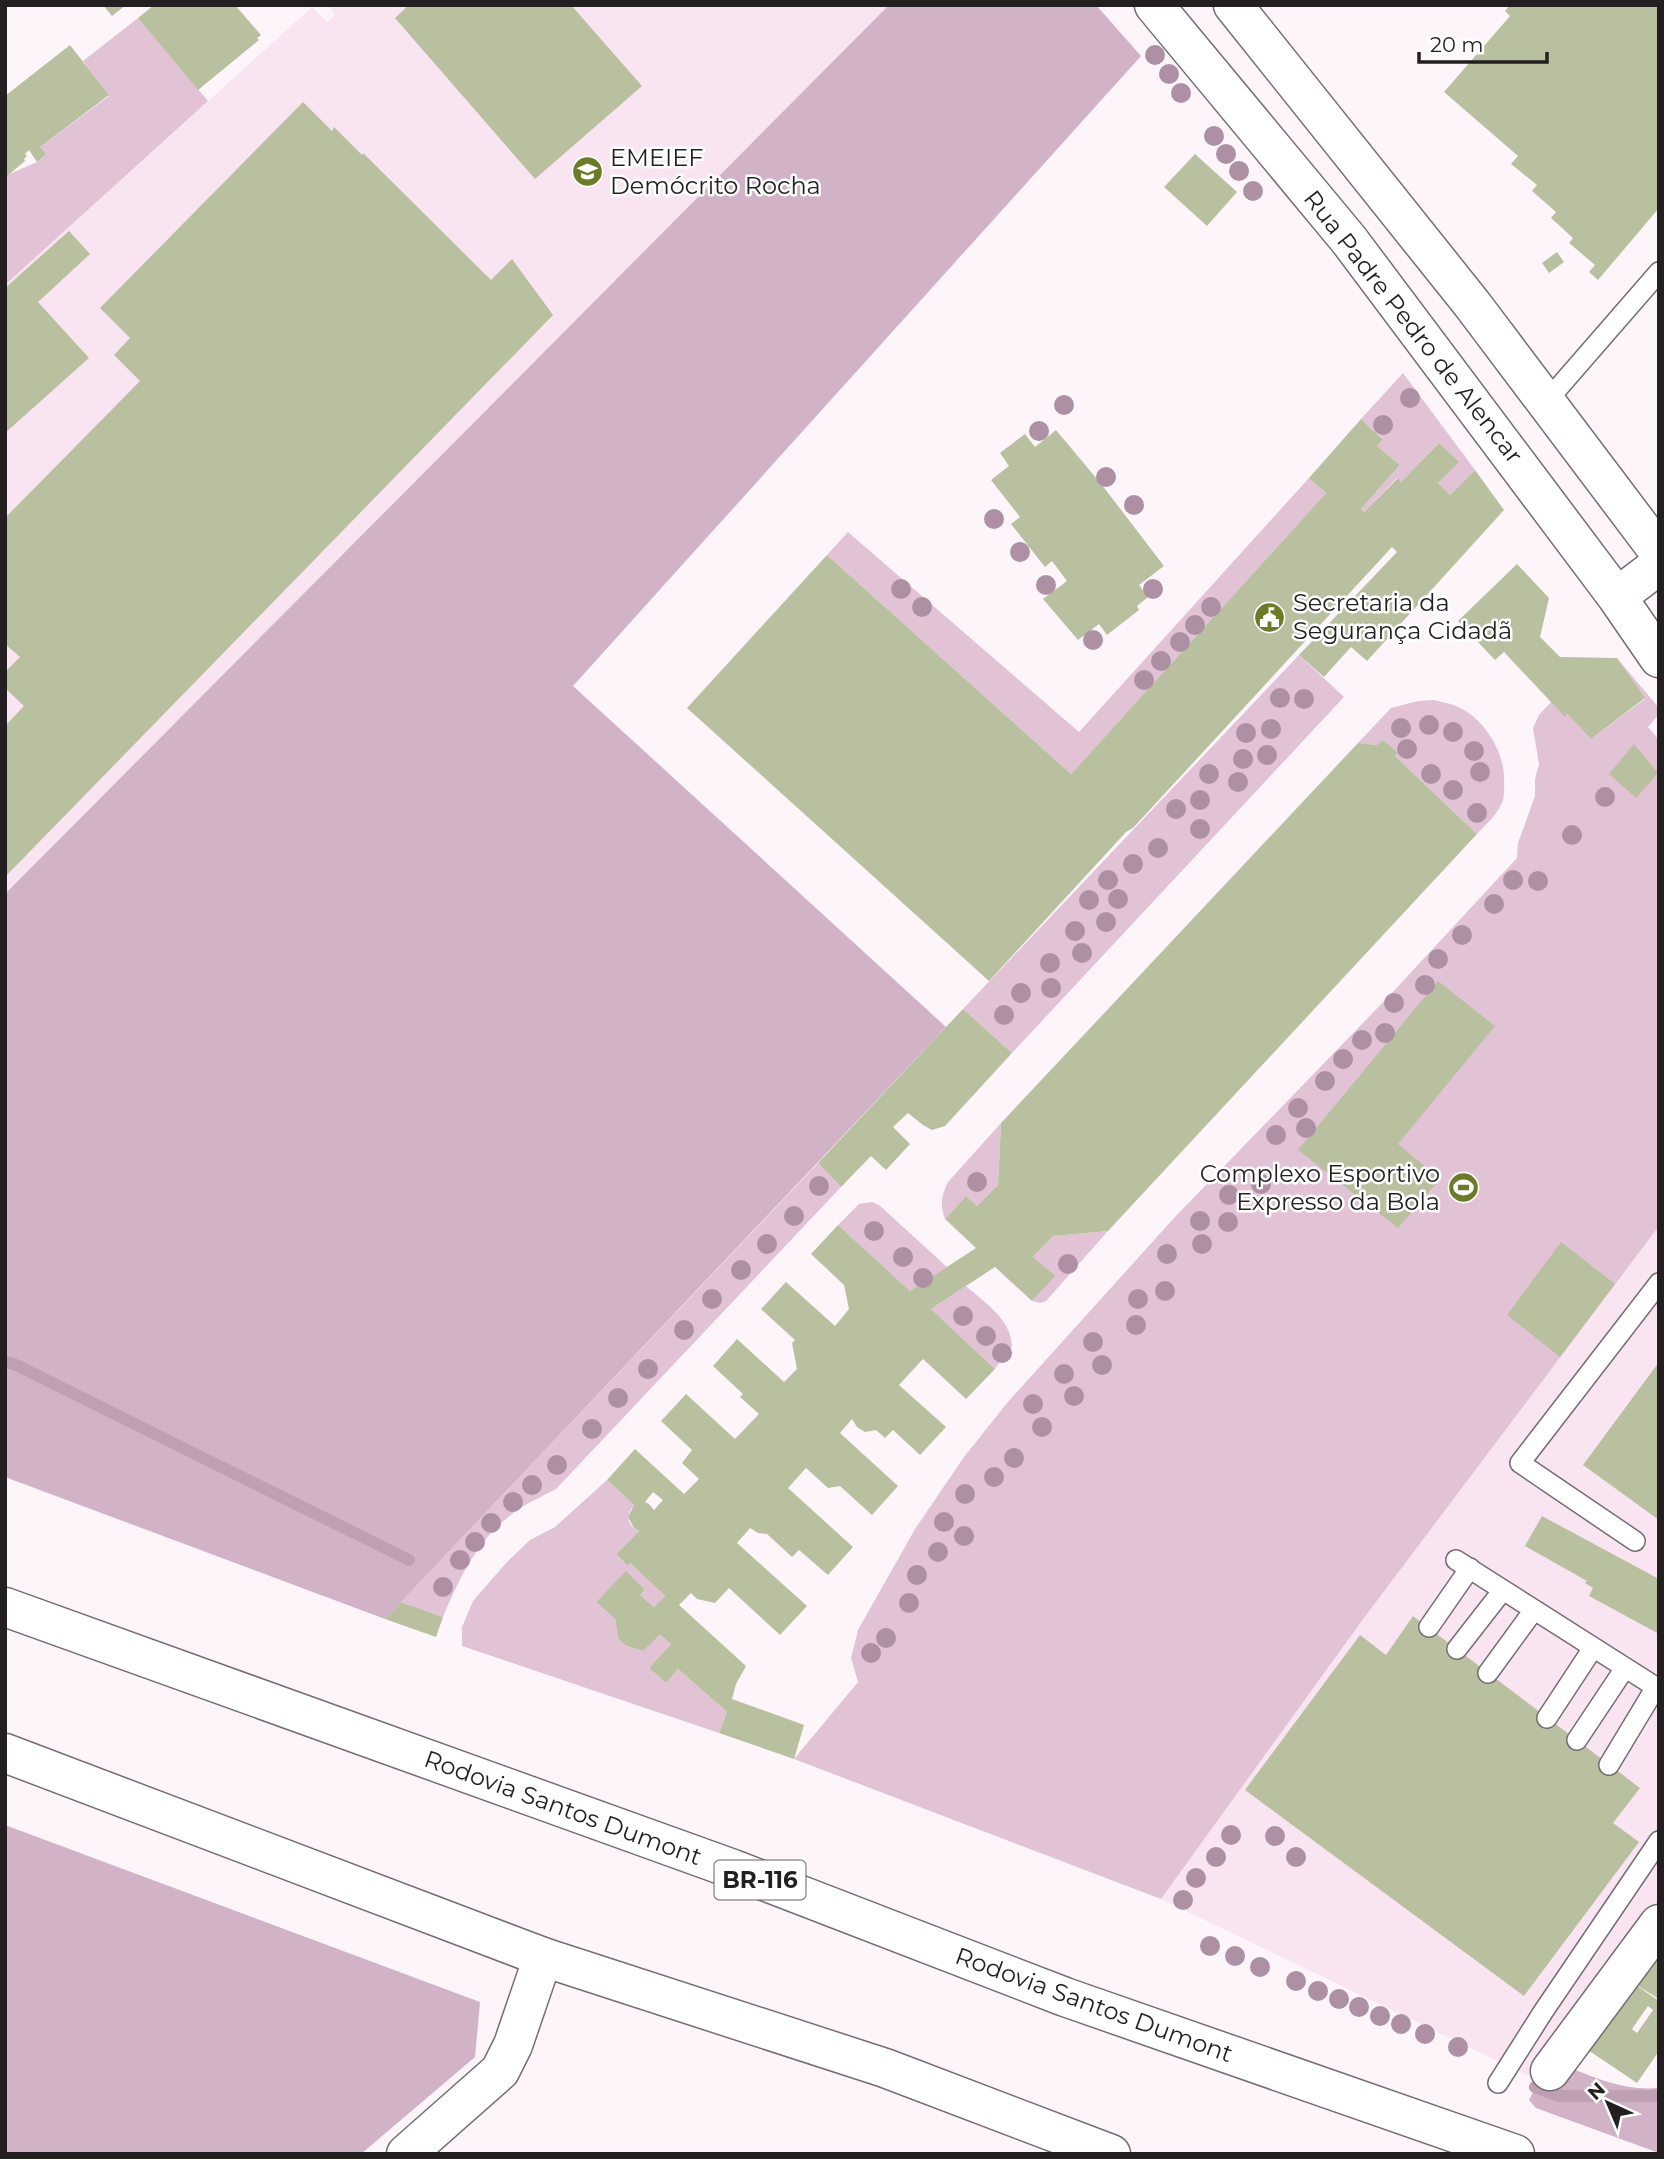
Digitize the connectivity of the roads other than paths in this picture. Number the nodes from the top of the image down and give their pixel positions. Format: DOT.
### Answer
graph roads {
  1 [pos="1154,5"];
  2 [pos="1233,5"];
  3 [pos="1257,34"];
  4 [pos="1211,72"];
  5 [pos="1659,272"];
  6 [pos="1555,413"];
  7 [pos="1515,460"];
  8 [pos="1659,552"];
  9 [pos="1659,565"];
  10 [pos="1617,597"];
  11 [pos="1659,658"];
  12 [pos="1659,1283"];
  13 [pos="1635,1541"];
  14 [pos="1503,1590"];
  15 [pos="5,1607"];
  16 [pos="1534,1610"];
  17 [pos="1429,1627"];
  18 [pos="1593,1648"];
  19 [pos="1457,1649"];
  20 [pos="1625,1668"];
  21 [pos="1489,1673"];
  22 [pos="1658,1688"];
  23 [pos="1547,1718"];
  24 [pos="1577,1740"];
  25 [pos="5,1753"];
  26 [pos="1609,1765"];
  27 [pos="1659,1841"];
  28 [pos="1659,1924"];
  29 [pos="544,1957"];
  30 [pos="1550,2071"];
  31 [pos="1499,2082"];
  32 [pos="406,2154"];
  33 [pos="1111,2154"];
  34 [pos="1515,2154"];
  1 -- 4 [label="main road, Rua Padre Pedro de Alencar"];
  2 -- 3 [label="main road"];
  3 -- 4 [label="main road"];
  3 -- 6 [label="main road"];
  4 -- 7 [label="main road, Rua Padre Pedro de Alencar"];
  5 -- 6 [label="lane"];
  6 -- 7 [label="main road"];
  6 -- 8 [label="main road"];
  7 -- 10 [label="main road, Rua Padre Pedro de Alencar"];
  9 -- 10 [label="main road"];
  10 -- 11 [label="main road, Rua Padre Pedro de Alencar"];
  12 -- 13 [label="lane"];
  14 -- 16 [label="lane"];
  14 -- 17 [label="lane"];
  14 -- 19 [label="lane"];
  15 -- 34 [label="main road, Rodovia Santos Dumont / BR-116"];
  16 -- 18 [label="lane"];
  16 -- 21 [label="lane"];
  18 -- 20 [label="lane"];
  18 -- 23 [label="lane"];
  20 -- 22 [label="lane"];
  20 -- 24 [label="lane"];
  22 -- 26 [label="lane"];
  25 -- 29 [label="main road"];
  27 -- 31 [label="lane"];
  28 -- 30 [label="main road"];
  29 -- 32 [label="main road"];
  29 -- 33 [label="main road"];
}
